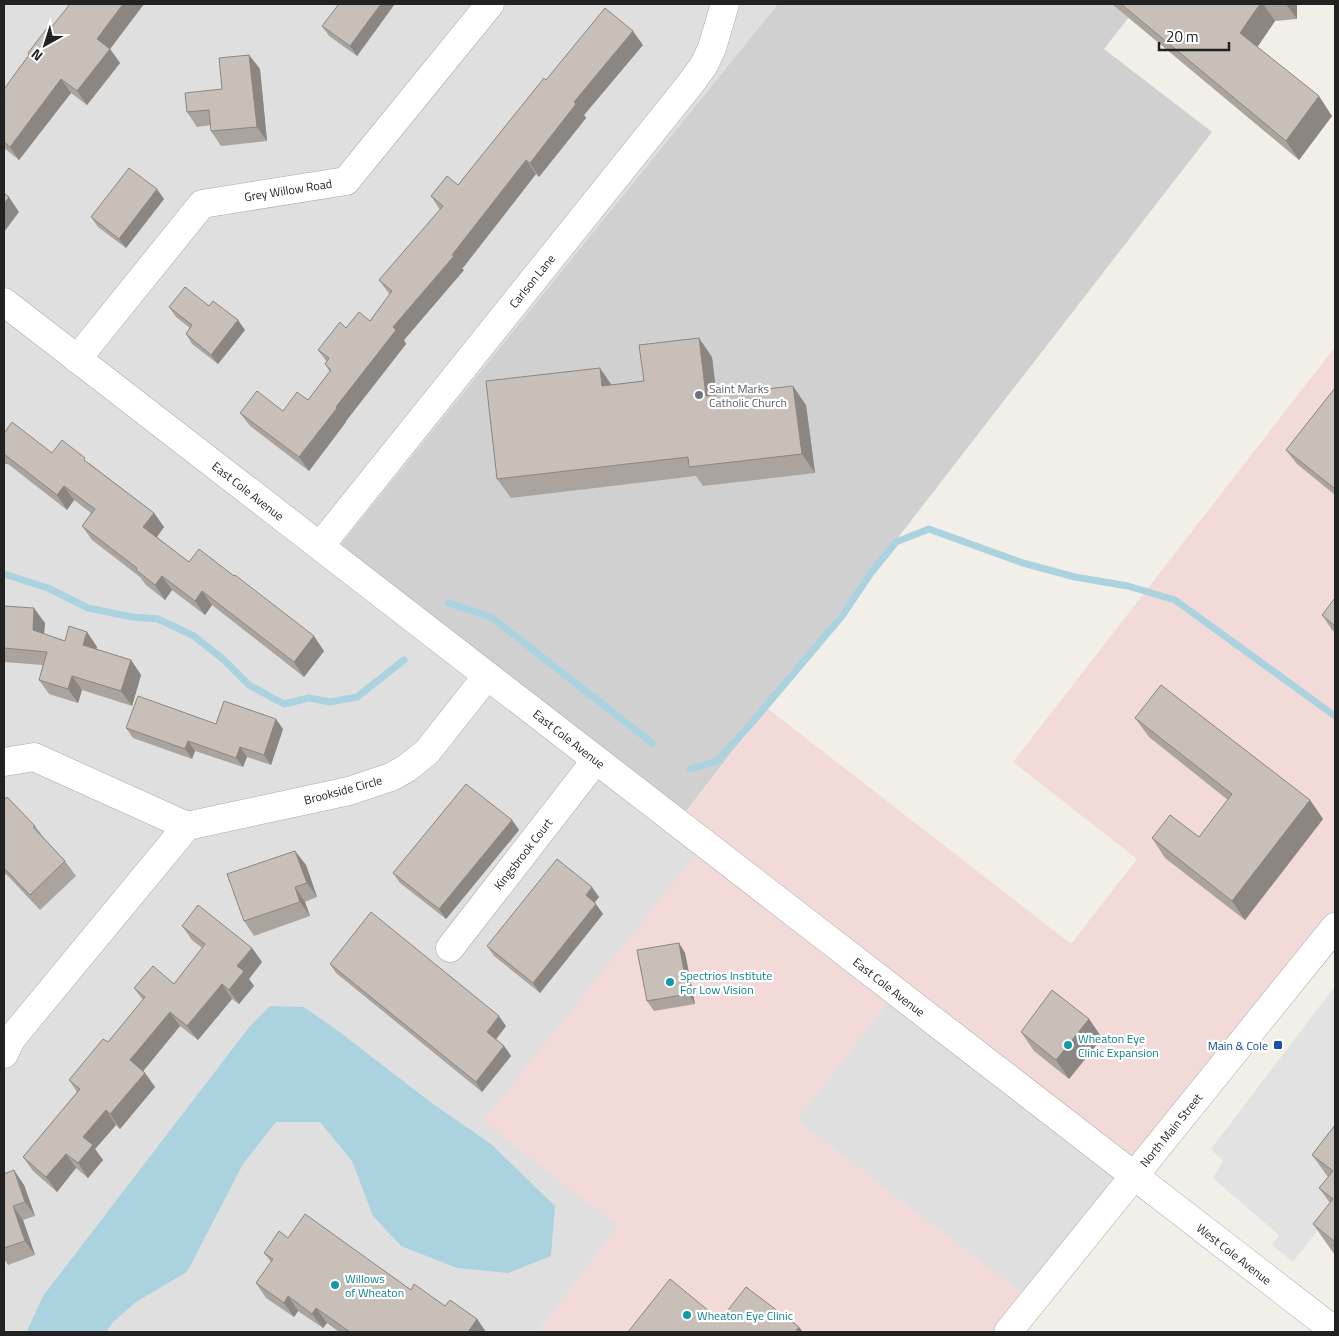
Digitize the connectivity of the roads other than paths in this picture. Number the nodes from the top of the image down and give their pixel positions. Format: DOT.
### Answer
graph roads {
  1 [pos="490,4"];
  2 [pos="725,4"];
  3 [pos="4,302"];
  4 [pos="77,359"];
  5 [pos="320,546"];
  6 [pos="487,676"];
  7 [pos="596,760"];
  8 [pos="4,762"];
  9 [pos="187,826"];
  10 [pos="1335,927"];
  11 [pos="450,948"];
  12 [pos="4,1054"];
  13 [pos="1134,1176"];
  14 [pos="1008,1332"];
  15 [pos="1335,1332"];
  1 -- 4 [label="street, Grey Willow Road"];
  2 -- 5 [label="street, Carlson Lane"];
  3 -- 4 [label="street, East Cole Avenue"];
  4 -- 5 [label="street, East Cole Avenue"];
  5 -- 6 [label="street, East Cole Avenue"];
  6 -- 7 [label="street, East Cole Avenue"];
  6 -- 9 [label="street, Brookside Circle"];
  7 -- 11 [label="street, Kingsbrook Court"];
  7 -- 13 [label="street, East Cole Avenue"];
  8 -- 9 [label="street"];
  9 -- 12 [label="street"];
  10 -- 13 [label="street, North Main Street"];
  13 -- 14 [label="street, North Main Street"];
  13 -- 15 [label="street, West Cole Avenue"];
}
